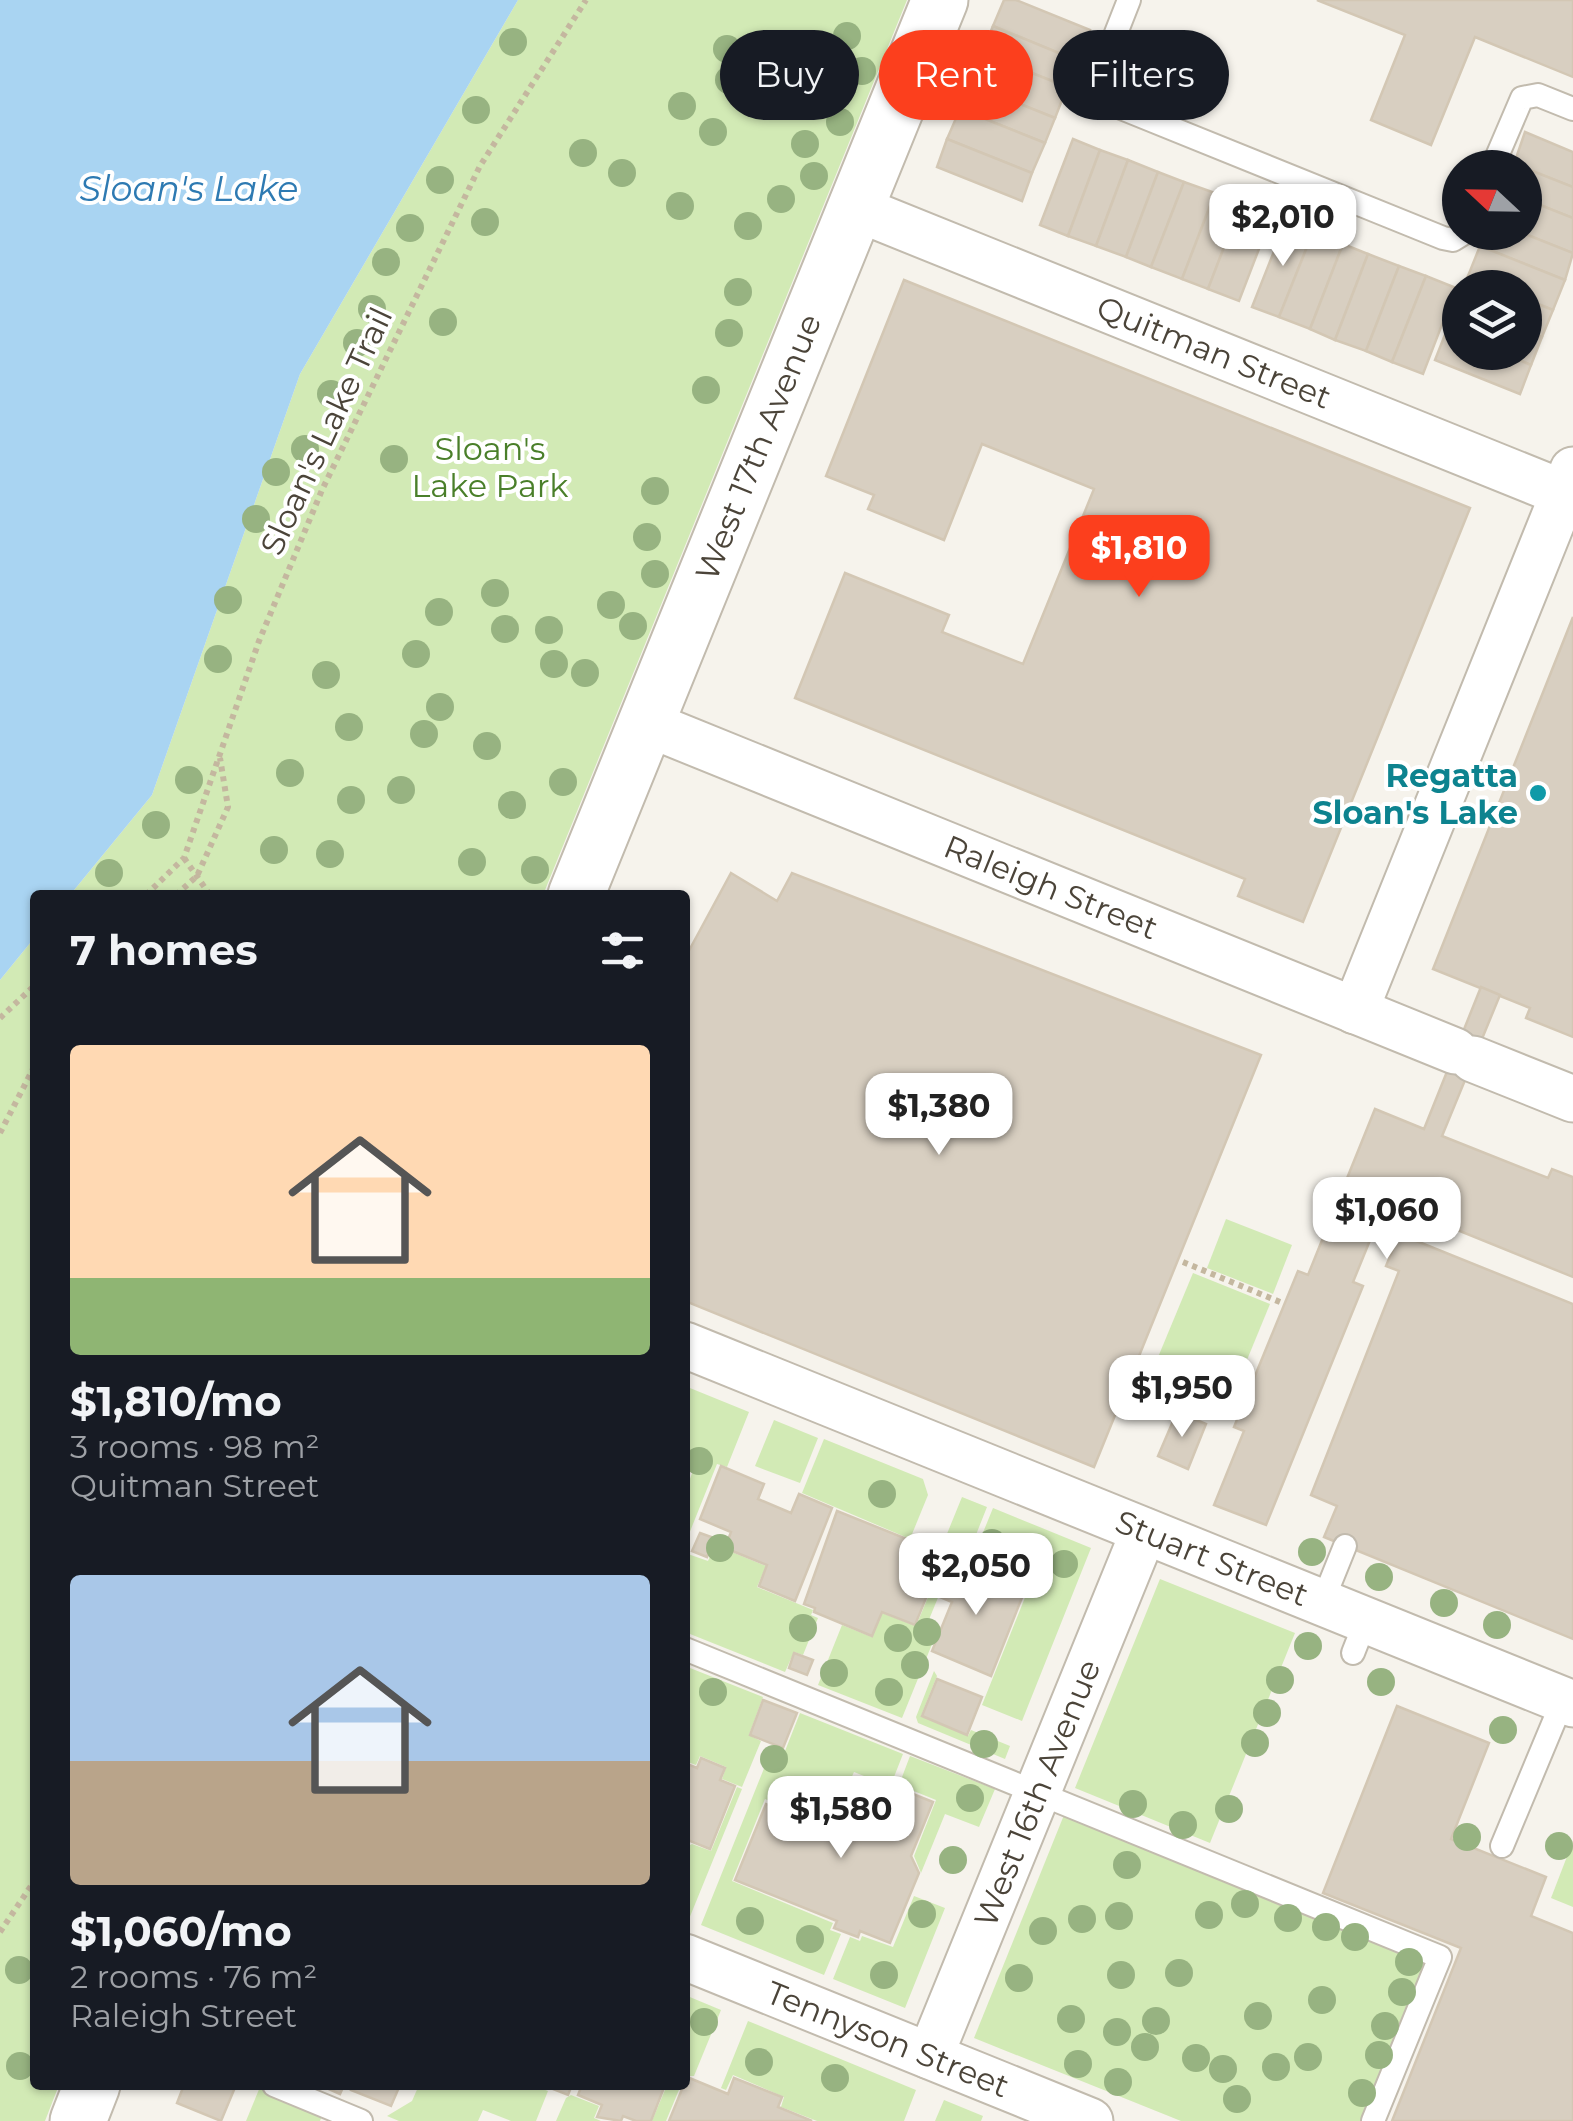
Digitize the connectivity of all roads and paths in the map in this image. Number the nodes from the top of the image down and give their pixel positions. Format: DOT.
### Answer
graph roads {
  1 [pos="586,0"];
  2 [pos="940,0"];
  3 [pos="1129,0"];
  4 [pos="1573,109"];
  5 [pos="1500,150"];
  6 [pos="856,208"];
  7 [pos="1442,237"];
  8 [pos="1570,487"];
  9 [pos="646,723"];
  10 [pos="220,757"];
  11 [pos="184,858"];
  12 [pos="197,876"];
  13 [pos="151,890"];
  14 [pos="182,890"];
  15 [pos="207,890"];
  16 [pos="578,890"];
  17 [pos="30,990"];
  18 [pos="1354,1011"];
  19 [pos="0,1018"];
  20 [pos="30,1075"];
  21 [pos="1573,1099"];
  22 [pos="0,1133"];
  23 [pos="1183,1262"];
  24 [pos="1280,1302"];
  25 [pos="690,1346"];
  26 [pos="1138,1375"];
  27 [pos="1235,1414"];
  28 [pos="1144,1530"];
  29 [pos="1345,1546"];
  30 [pos="1322,1602"];
  31 [pos="690,1651"];
  32 [pos="1568,1702"];
  33 [pos="1037,1793"];
  34 [pos="1502,1846"];
  35 [pos="30,1887"];
  36 [pos="0,1932"];
  37 [pos="690,1959"];
  38 [pos="930,2056"];
  39 [pos="90,2090"];
  40 [pos="286,2090"];
  41 [pos="78,2121"];
  42 [pos="362,2121"];
  43 [pos="1090,2121"];
  44 [pos="1373,2121"];
  1 -- 10 [label="path, Sloan's Lake Trail"];
  2 -- 6 [label="street, West 17th Avenue"];
  3 -- 7 [label="lane"];
  4 -- 5 [label="lane"];
  6 -- 8 [label="street, Quitman Street"];
  6 -- 9 [label="street, West 17th Avenue"];
  8 -- 18 [label="street"];
  9 -- 16 [label="street, West 17th Avenue"];
  9 -- 18 [label="street, Raleigh Street"];
  10 -- 11 [label="path, Sloan's Lake Trail"];
  10 -- 12 [label="path"];
  11 -- 12 [label="path"];
  11 -- 13 [label="path, Sloan's Lake Trail"];
  12 -- 14 [label="path"];
  12 -- 15 [label="path"];
  17 -- 19 [label="path"];
  18 -- 21 [label="street, Raleigh Street"];
  20 -- 22 [label="path"];
  23 -- 24 [label="path"];
  25 -- 28 [label="street, Stuart Street"];
  26 -- 27 [label="path"];
  28 -- 30 [label="street, Stuart Street"];
  28 -- 33 [label="street, West 16th Avenue"];
  29 -- 30 [label="lane"];
  30 -- 32 [label="street, Stuart Street"];
  31 -- 33 [label="lane"];
  32 -- 34 [label="lane"];
  33 -- 38 [label="street, West 16th Avenue"];
  33 -- 44 [label="lane"];
  35 -- 36 [label="path"];
  37 -- 38 [label="street, Tennyson Street"];
  38 -- 43 [label="street, Tennyson Street"];
  39 -- 41 [label="street"];
  40 -- 42 [label="lane"];
}
